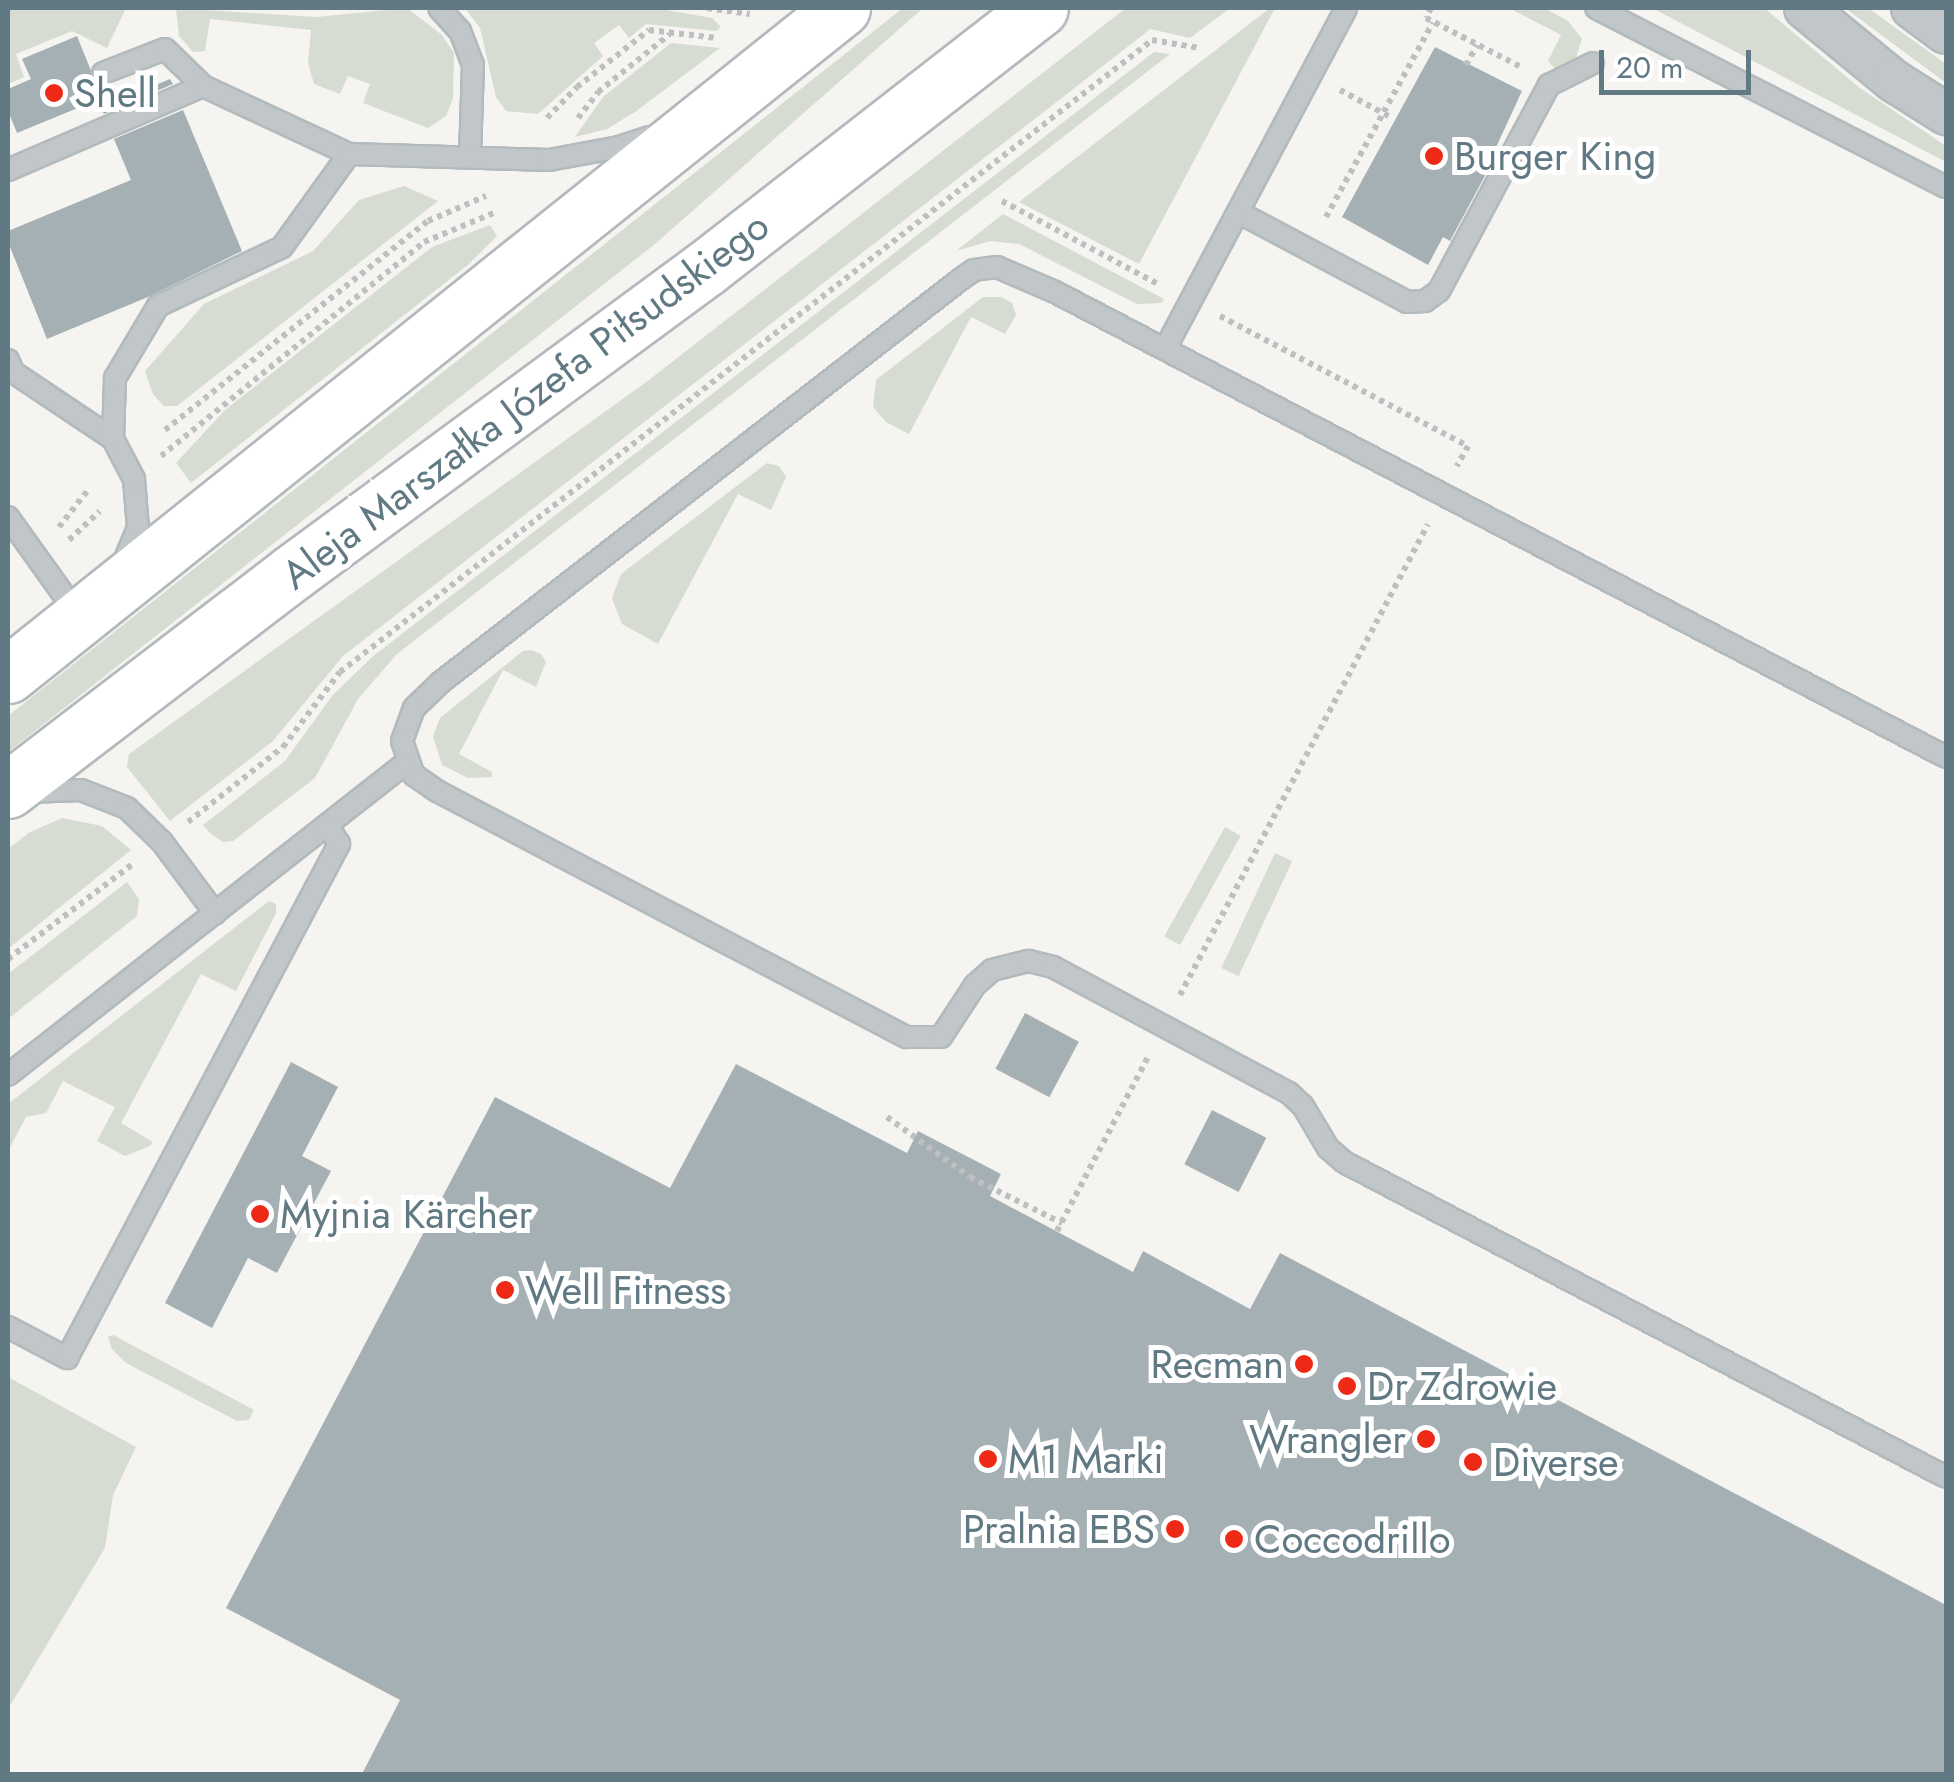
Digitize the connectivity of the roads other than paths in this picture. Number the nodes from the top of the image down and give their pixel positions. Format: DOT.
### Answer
graph roads {
  1 [pos="439,8"];
  2 [pos="842,8"];
  3 [pos="1040,8"];
  4 [pos="1346,8"];
  5 [pos="1596,8"];
  6 [pos="1805,8"];
  7 [pos="1912,8"];
  8 [pos="1946,32"];
  9 [pos="1593,64"];
  10 [pos="104,72"];
  11 [pos="202,86"];
  12 [pos="1946,114"];
  13 [pos="703,118"];
  14 [pos="349,154"];
  15 [pos="470,156"];
  16 [pos="8,170"];
  17 [pos="1946,188"];
  18 [pos="1238,212"];
  19 [pos="1165,349"];
  20 [pos="9,367"];
  21 [pos="113,439"];
  22 [pos="8,518"];
  23 [pos="96,605"];
  24 [pos="11,663"];
  25 [pos="1946,756"];
  26 [pos="406,762"];
  27 [pos="8,792"];
  28 [pos="327,824"];
  29 [pos="215,913"];
  30 [pos="8,1075"];
  31 [pos="8,1328"];
  32 [pos="1946,1477"];
  1 -- 15 [label="lane"];
  2 -- 13 [label="main road"];
  3 -- 27 [label="main road, Aleja Marszałka Józefa Piłsudskiego"];
  4 -- 18 [label="lane"];
  5 -- 17 [label="lane"];
  6 -- 12 [label="street"];
  7 -- 8 [label="street"];
  9 -- 18 [label="lane"];
  10 -- 11 [label="lane"];
  11 -- 14 [label="lane"];
  11 -- 16 [label="lane"];
  13 -- 15 [label="lane"];
  13 -- 23 [label="main road"];
  14 -- 15 [label="lane"];
  14 -- 21 [label="lane"];
  18 -- 19 [label="lane"];
  19 -- 25 [label="lane"];
  19 -- 26 [label="lane"];
  20 -- 21 [label="lane"];
  21 -- 23 [label="lane"];
  22 -- 23 [label="lane"];
  23 -- 24 [label="main road"];
  26 -- 28 [label="lane"];
  26 -- 32 [label="lane"];
  27 -- 29 [label="lane"];
  28 -- 29 [label="lane"];
  28 -- 31 [label="lane"];
  29 -- 30 [label="lane"];
}
